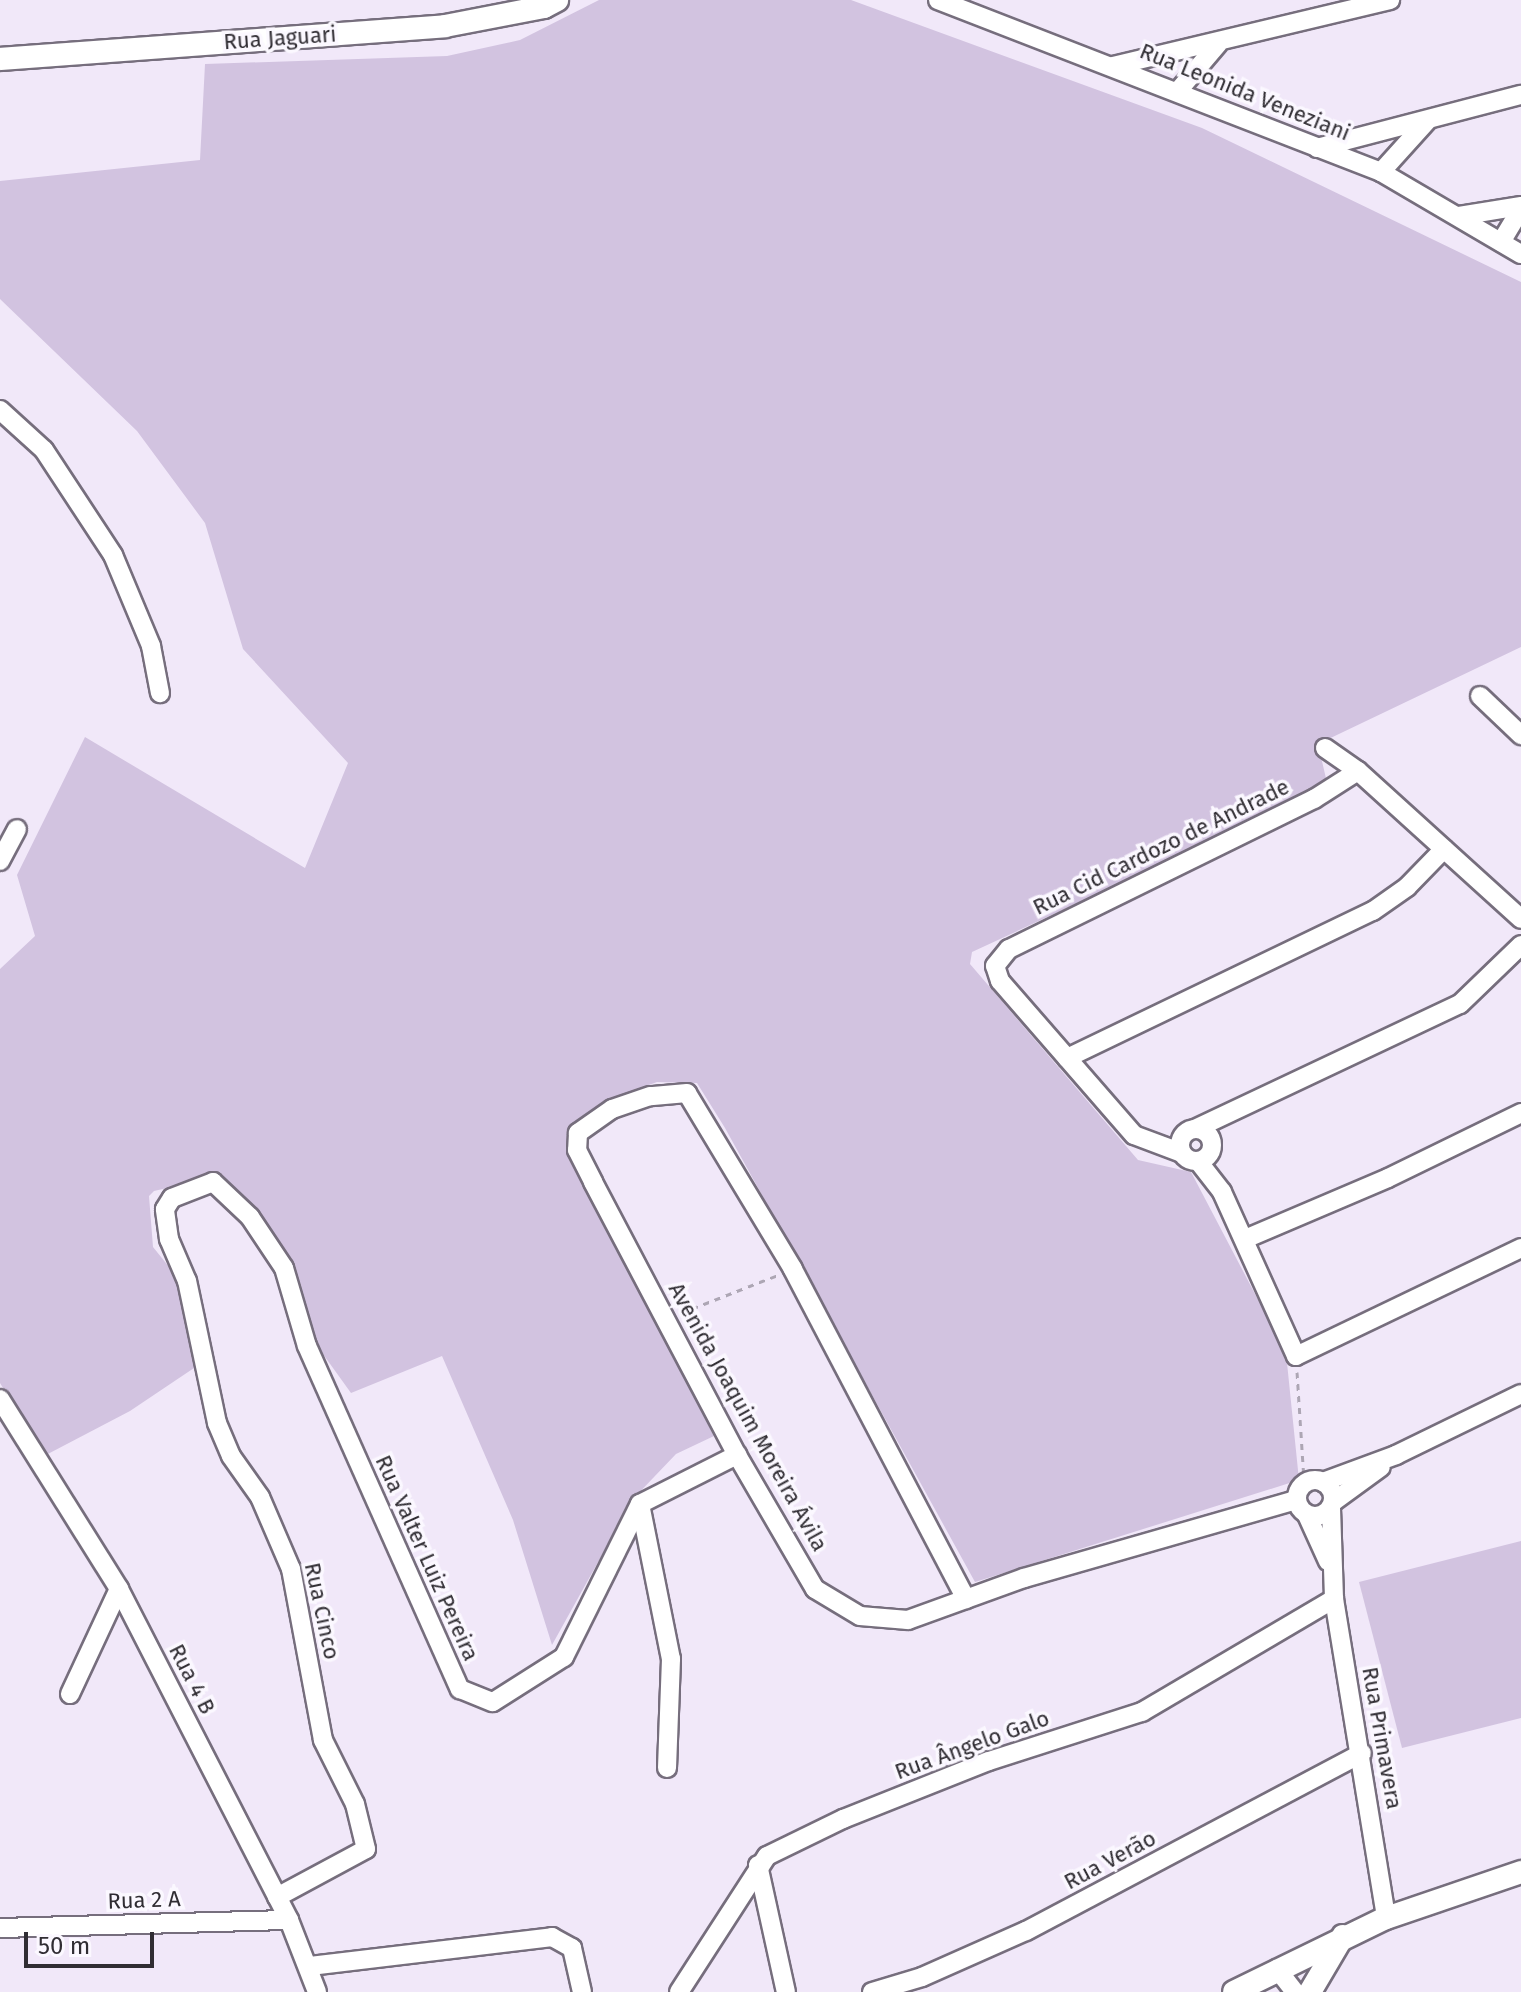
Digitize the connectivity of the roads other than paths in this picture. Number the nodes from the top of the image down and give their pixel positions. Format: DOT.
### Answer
graph roads {
  1 [pos="557,0"];
  2 [pos="938,0"];
  3 [pos="995,0"];
  4 [pos="1390,0"];
  5 [pos="990,19"];
  6 [pos="1218,44"];
  7 [pos="0,59"];
  8 [pos="1113,66"];
  9 [pos="1178,91"];
  10 [pos="1521,95"];
  11 [pos="1428,120"];
  12 [pos="1317,148"];
  13 [pos="1381,172"];
  14 [pos="1521,208"];
  15 [pos="1459,216"];
  16 [pos="1501,242"];
  17 [pos="1521,254"];
  18 [pos="0,410"];
  19 [pos="160,693"];
  20 [pos="1480,696"];
  21 [pos="1521,735"];
  22 [pos="1325,748"];
  23 [pos="1358,771"];
  24 [pos="17,829"];
  25 [pos="1444,849"];
  26 [pos="0,861"];
  27 [pos="1521,919"];
  28 [pos="1521,945"];
  29 [pos="1067,1058"];
  30 [pos="1521,1113"];
  31 [pos="1196,1145"];
  32 [pos="213,1182"];
  33 [pos="1245,1239"];
  34 [pos="1521,1248"];
  35 [pos="1521,1394"];
  36 [pos="0,1399"];
  37 [pos="737,1455"];
  38 [pos="1396,1455"];
  39 [pos="1308,1495"];
  40 [pos="640,1504"];
  41 [pos="1332,1505"];
  42 [pos="1331,1567"];
  43 [pos="119,1589"];
  44 [pos="966,1599"];
  45 [pos="1334,1599"];
  46 [pos="70,1694"];
  47 [pos="1362,1753"];
  48 [pos="667,1768"];
  49 [pos="758,1865"];
  50 [pos="1521,1872"];
  51 [pos="277,1897"];
  52 [pos="1386,1918"];
  53 [pos="289,1920"];
  54 [pos="0,1928"];
  55 [pos="1343,1936"];
  56 [pos="310,1966"];
  57 [pos="1277,1969"];
  58 [pos="1251,1989"];
  59 [pos="317,1992"];
  60 [pos="582,1992"];
  61 [pos="679,1992"];
  62 [pos="786,1992"];
  63 [pos="872,1992"];
  64 [pos="1295,1992"];
  65 [pos="1310,1992"];
  1 -- 7 [label="street, Rua Jaguari"];
  2 -- 5 [label="street, Rua Leonida Veneziani"];
  3 -- 5 [label="street"];
  4 -- 6 [label="street"];
  5 -- 8 [label="street, Rua Leonida Veneziani"];
  6 -- 8 [label="street"];
  6 -- 9 [label="street"];
  8 -- 9 [label="street, Rua Leonida Veneziani"];
  9 -- 12 [label="street, Rua Leonida Veneziani"];
  10 -- 11 [label="street"];
  11 -- 12 [label="street"];
  11 -- 13 [label="street"];
  12 -- 13 [label="street, Rua Leonida Veneziani"];
  13 -- 15 [label="street, Rua Leonida Veneziani"];
  14 -- 15 [label="street"];
  14 -- 16 [label="street"];
  15 -- 16 [label="street, Rua Leonida Veneziani"];
  16 -- 17 [label="street, Rua Leonida Veneziani"];
  18 -- 19 [label="street"];
  20 -- 21 [label="street"];
  22 -- 23 [label="street"];
  23 -- 25 [label="street"];
  23 -- 29 [label="street, Rua Cid Cardozo de Andrade"];
  24 -- 26 [label="street"];
  25 -- 27 [label="street"];
  25 -- 29 [label="street"];
  28 -- 31 [label="street"];
  29 -- 31 [label="street"];
  30 -- 33 [label="street"];
  31 -- 33 [label="street"];
  32 -- 40 [label="street, Rua Valter Luiz Pereira"];
  32 -- 51 [label="street, Rua Cinco"];
  33 -- 34 [label="street"];
  35 -- 38 [label="street, Avenida Joaquim Moreira Ávila"];
  36 -- 43 [label="street, Rua 4 B"];
  37 -- 40 [label="street"];
  37 -- 44 [label="street, Avenida Joaquim Moreira Ávila"];
  37 -- 44 [label="street, Avenida Joaquim Moreira Ávila"];
  38 -- 39 [label="street, Avenida Joaquim Moreira Ávila"];
  38 -- 41 [label="street, Avenida Joaquim Moreira Ávila"];
  39 -- 41 [label="street"];
  39 -- 41 [label="street"];
  39 -- 42 [label="street, Rua Primavera"];
  39 -- 44 [label="street, Avenida Joaquim Moreira Ávila"];
  40 -- 48 [label="street"];
  41 -- 42 [label="street, Rua Primavera"];
  42 -- 45 [label="street, Rua Primavera"];
  43 -- 46 [label="street"];
  43 -- 51 [label="street, Rua 4 B"];
  45 -- 47 [label="street, Rua Primavera"];
  45 -- 49 [label="street, Rua Ângelo Galo"];
  47 -- 52 [label="street, Rua Primavera"];
  47 -- 63 [label="street, Rua Verão"];
  49 -- 61 [label="street, Rua Ângelo Galo"];
  49 -- 62 [label="street"];
  50 -- 52 [label="street"];
  51 -- 53 [label="street, Rua 4 B"];
  52 -- 55 [label="street"];
  53 -- 54 [label="street, Rua 2 A"];
  53 -- 56 [label="street, Rua 4 B"];
  55 -- 57 [label="street"];
  55 -- 65 [label="street"];
  56 -- 59 [label="street, Rua 4 B"];
  56 -- 60 [label="street"];
  57 -- 58 [label="street"];
  57 -- 64 [label="street"];
}
